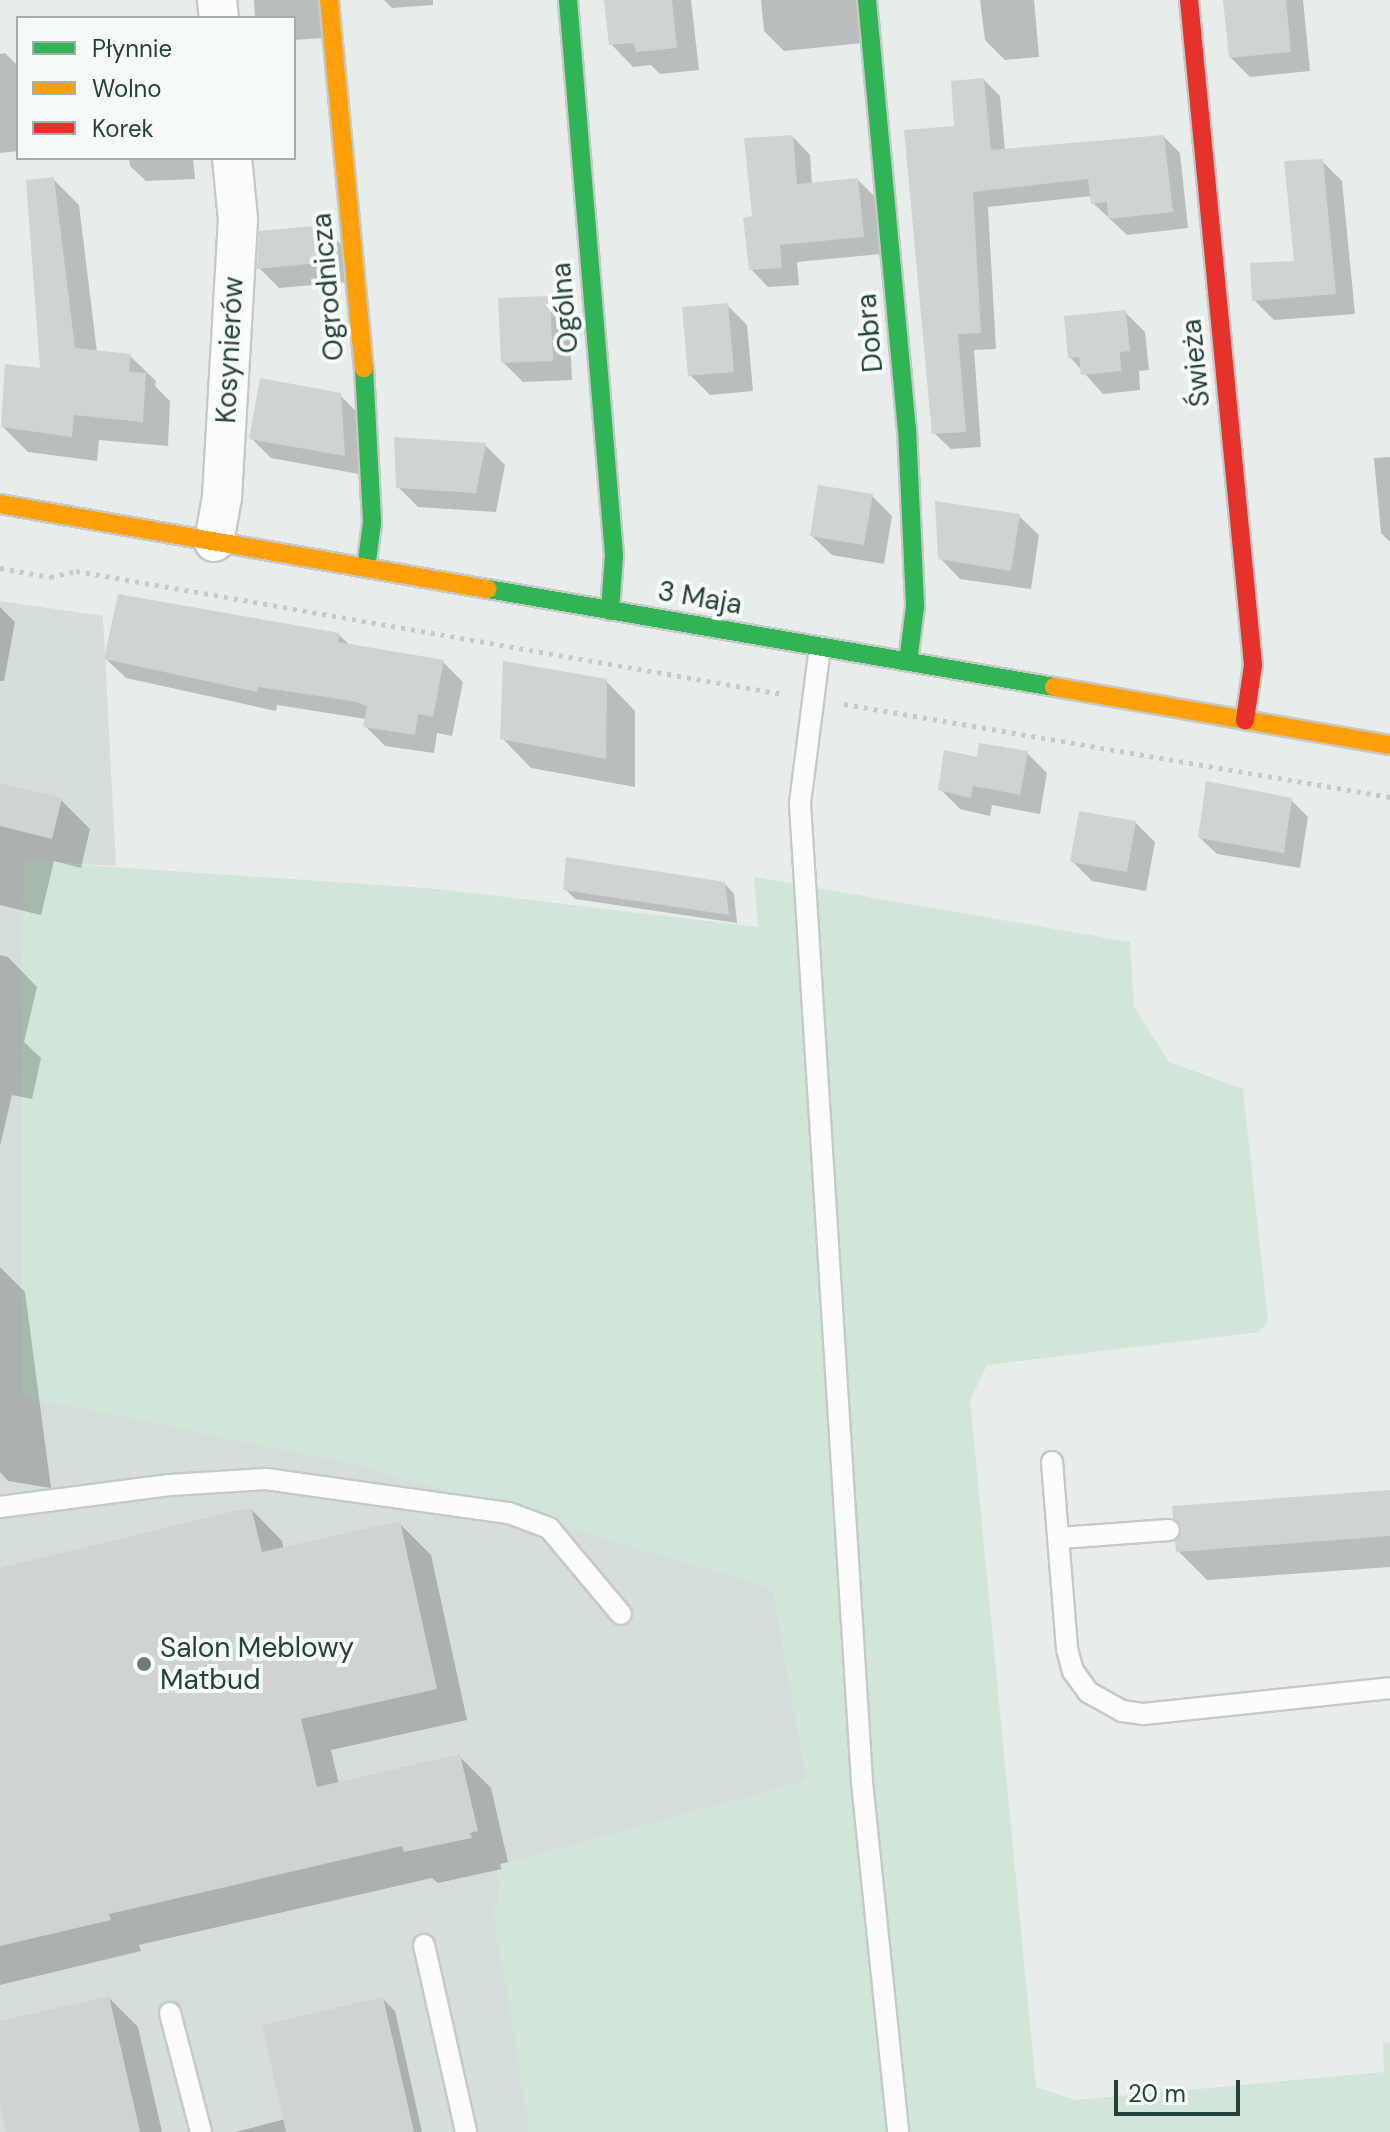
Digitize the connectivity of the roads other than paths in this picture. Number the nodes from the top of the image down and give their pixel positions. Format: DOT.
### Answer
graph roads {
  1 [pos="329,0"];
  2 [pos="568,0"];
  3 [pos="867,0"];
  4 [pos="1189,0"];
  5 [pos="232,160"];
  6 [pos="0,504"];
  7 [pos="214,542"];
  8 [pos="366,568"];
  9 [pos="610,611"];
  10 [pos="820,647"];
  11 [pos="908,662"];
  12 [pos="1245,720"];
  13 [pos="1390,745"];
  14 [pos="1052,1462"];
  15 [pos="0,1507"];
  16 [pos="1169,1530"];
  17 [pos="1060,1538"];
  18 [pos="621,1614"];
  19 [pos="1390,1688"];
  20 [pos="424,1945"];
  21 [pos="170,2013"];
  22 [pos="201,2132"];
  23 [pos="466,2132"];
  24 [pos="898,2132"];
  1 -- 8 [label="street, Ogrodnicza"];
  2 -- 9 [label="street, Ogólna"];
  3 -- 11 [label="street, Dobra"];
  4 -- 12 [label="street, Świeża"];
  5 -- 7 [label="street, Kosynierów"];
  6 -- 7 [label="street, 3 Maja"];
  7 -- 8 [label="street, 3 Maja"];
  8 -- 9 [label="street, 3 Maja"];
  9 -- 10 [label="street, 3 Maja"];
  10 -- 11 [label="street, 3 Maja"];
  10 -- 24 [label="lane"];
  11 -- 12 [label="street, 3 Maja"];
  12 -- 13 [label="street, 3 Maja"];
  14 -- 17 [label="lane"];
  15 -- 18 [label="lane"];
  16 -- 17 [label="lane"];
  17 -- 19 [label="lane"];
  20 -- 23 [label="lane"];
  21 -- 22 [label="lane"];
}
